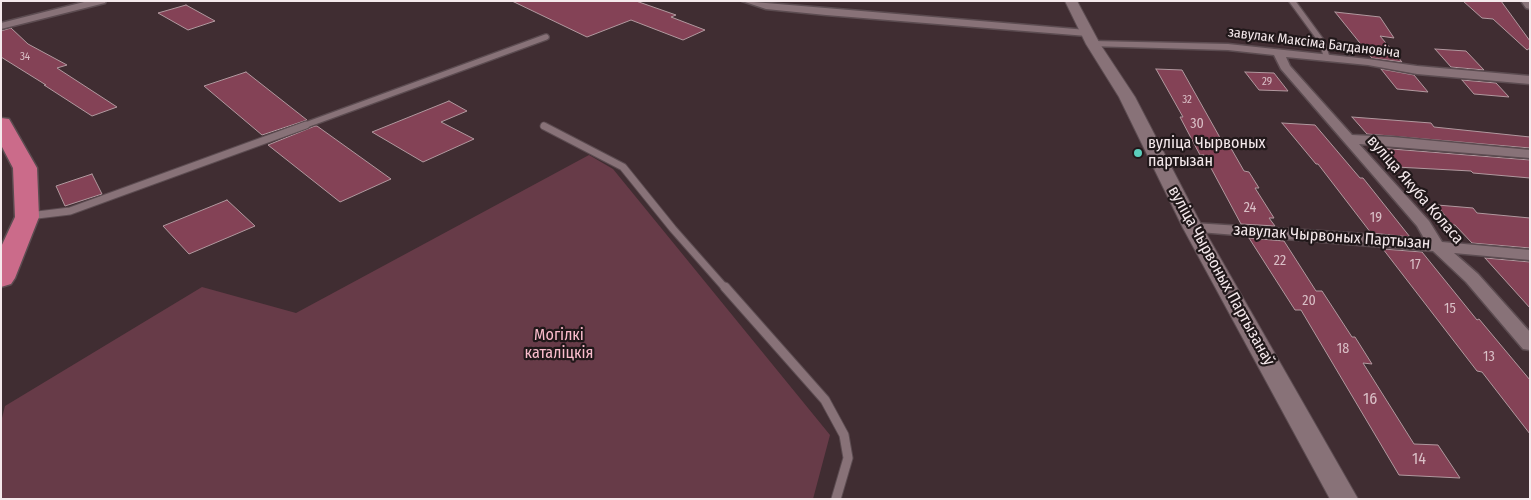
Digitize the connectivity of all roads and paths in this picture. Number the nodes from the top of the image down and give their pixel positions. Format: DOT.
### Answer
graph roads {
  1 [pos="101,1"];
  2 [pos="747,1"];
  3 [pos="1071,1"];
  4 [pos="1292,1"];
  5 [pos="1526,1"];
  6 [pos="1530,6"];
  7 [pos="1,26"];
  8 [pos="546,37"];
  9 [pos="1090,38"];
  10 [pos="1280,54"];
  11 [pos="1328,58"];
  12 [pos="1530,80"];
  13 [pos="1,124"];
  14 [pos="544,126"];
  15 [pos="1348,140"];
  16 [pos="1530,154"];
  17 [pos="27,217"];
  18 [pos="1193,228"];
  19 [pos="1436,245"];
  20 [pos="1530,255"];
  21 [pos="1,278"];
  22 [pos="1530,344"];
  23 [pos="836,499"];
  24 [pos="1344,499"];
  1 -- 7 [label="street"];
  2 -- 9 [label="street, завулак Максіма Багдановіча"];
  3 -- 9 [label="street, вуліца Чырвоных Партызанаў"];
  4 -- 11 [label="lane"];
  5 -- 6 [label="street"];
  8 -- 17 [label="lane"];
  9 -- 10 [label="street, завулак Максіма Багдановіча"];
  9 -- 18 [label="street, вуліца Чырвоных Партызанаў"];
  10 -- 11 [label="street, завулак Максіма Багдановіча"];
  10 -- 15 [label="street, вуліца Якуба Коласа"];
  11 -- 12 [label="street, завулак Максіма Багдановіча"];
  13 -- 17 [label="highway"];
  14 -- 23 [label="lane"];
  15 -- 16 [label="street"];
  15 -- 19 [label="street, вуліца Якуба Коласа"];
  17 -- 21 [label="highway"];
  18 -- 19 [label="street, завулак Чырвоных Партызан"];
  18 -- 24 [label="street, вуліца Чырвоных Партызанаў"];
  19 -- 20 [label="street, завулак Чырвоных Партызан"];
  19 -- 22 [label="street, вуліца Якуба Коласа"];
}
